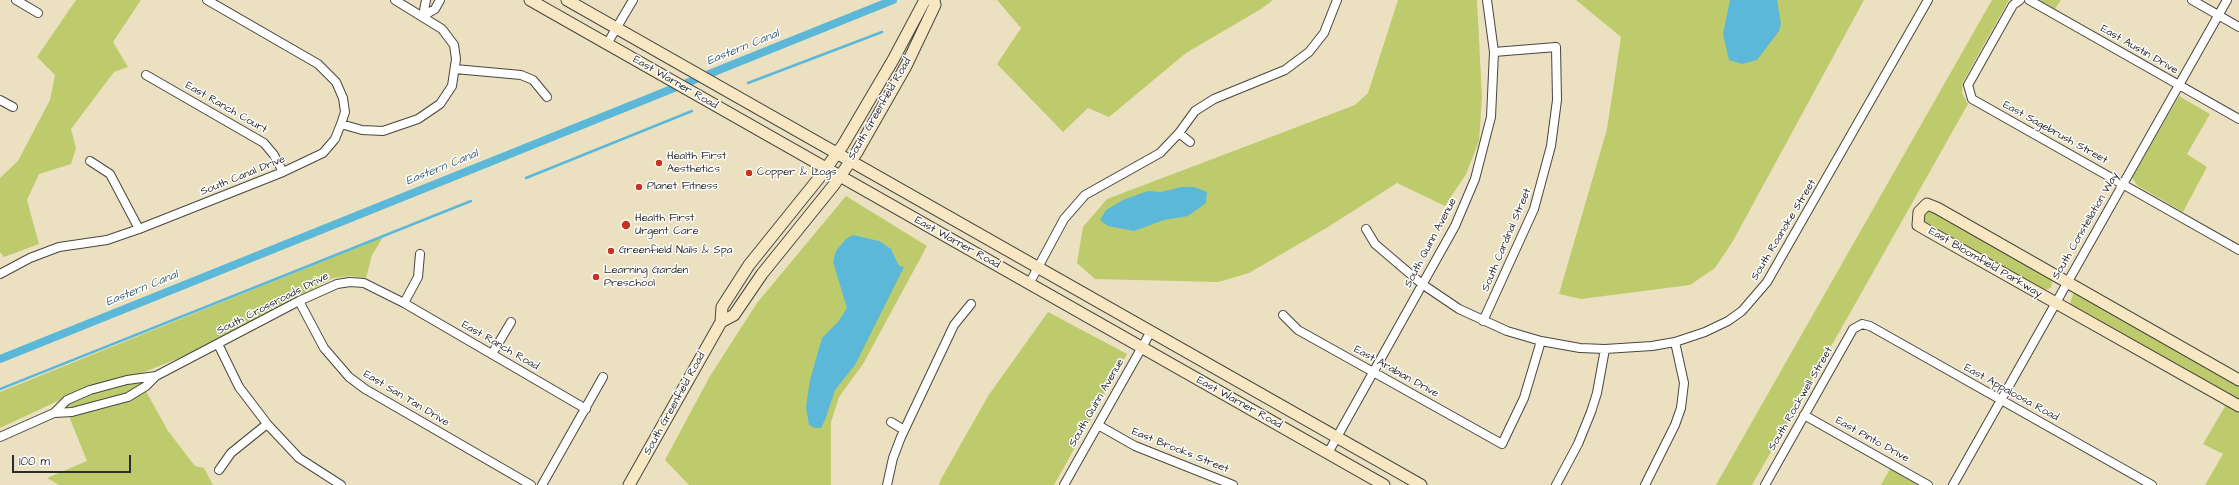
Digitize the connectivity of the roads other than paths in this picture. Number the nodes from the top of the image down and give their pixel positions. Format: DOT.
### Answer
graph roads {
  1 [pos="16,0"];
  2 [pos="207,0"];
  3 [pos="395,0"];
  4 [pos="426,0"];
  5 [pos="440,0"];
  6 [pos="530,0"];
  7 [pos="567,0"];
  8 [pos="632,0"];
  9 [pos="925,0"];
  10 [pos="934,0"];
  11 [pos="1337,0"];
  12 [pos="1487,0"];
  13 [pos="1928,0"];
  14 [pos="2018,0"];
  15 [pos="2029,0"];
  16 [pos="2192,0"];
  17 [pos="2227,0"];
  18 [pos="38,12"];
  19 [pos="2218,15"];
  20 [pos="423,16"];
  21 [pos="2239,27"];
  22 [pos="617,28"];
  23 [pos="607,44"];
  24 [pos="1494,52"];
  25 [pos="455,69"];
  26 [pos="146,75"];
  27 [pos="2179,85"];
  28 [pos="547,97"];
  29 [pos="0,100"];
  30 [pos="13,107"];
  31 [pos="2239,120"];
  32 [pos="341,124"];
  33 [pos="1179,133"];
  34 [pos="1190,142"];
  35 [pos="836,154"];
  36 [pos="90,161"];
  37 [pos="850,162"];
  38 [pos="825,169"];
  39 [pos="283,172"];
  40 [pos="839,177"];
  41 [pos="2123,184"];
  42 [pos="139,229"];
  43 [pos="1366,229"];
  44 [pos="2239,250"];
  45 [pos="420,254"];
  46 [pos="1038,269"];
  47 [pos="0,274"];
  48 [pos="2066,282"];
  49 [pos="1029,284"];
  50 [pos="1422,284"];
  51 [pos="299,301"];
  52 [pos="404,303"];
  53 [pos="2055,303"];
  54 [pos="971,304"];
  55 [pos="1283,315"];
  56 [pos="1483,321"];
  57 [pos="511,322"];
  58 [pos="721,322"];
  59 [pos="1858,325"];
  60 [pos="1150,333"];
  61 [pos="1541,341"];
  62 [pos="1675,342"];
  63 [pos="218,344"];
  64 [pos="1141,348"];
  65 [pos="1605,349"];
  66 [pos="492,354"];
  67 [pos="1372,372"];
  68 [pos="156,376"];
  69 [pos="603,377"];
  70 [pos="2239,380"];
  71 [pos="2000,399"];
  72 [pos="2239,406"];
  73 [pos="586,409"];
  74 [pos="54,413"];
  75 [pos="1804,415"];
  76 [pos="891,422"];
  77 [pos="267,424"];
  78 [pos="1098,425"];
  79 [pos="904,430"];
  80 [pos="0,437"];
  81 [pos="1336,438"];
  82 [pos="1328,453"];
  83 [pos="219,470"];
  84 [pos="341,485"];
  85 [pos="531,485"];
  86 [pos="542,485"];
  87 [pos="629,485"];
  88 [pos="888,485"];
  89 [pos="1064,485"];
  90 [pos="1233,485"];
  91 [pos="1384,485"];
  92 [pos="1421,485"];
  93 [pos="1556,485"];
  94 [pos="1645,485"];
  95 [pos="1765,485"];
  96 [pos="1928,485"];
  97 [pos="1953,485"];
  98 [pos="2152,485"];
  1 -- 18 [label="street"];
  2 -- 32 [label="street, South Canal Drive"];
  3 -- 20 [label="street"];
  4 -- 20 [label="street"];
  5 -- 20 [label="street"];
  6 -- 23 [label="main road, East Warner Road"];
  7 -- 22 [label="main road, East Warner Road"];
  8 -- 22 [label="street"];
  9 -- 35 [label="main road, South Greenfield Road"];
  10 -- 37 [label="main road, South Greenfield Road"];
  11 -- 33 [label="street"];
  12 -- 24 [label="street, South Quinn Avenue"];
  13 -- 62 [label="street, South Roanoke Street"];
  14 -- 41 [label="street, East Sagebrush Street"];
  15 -- 27 [label="street, East Austin Drive"];
  16 -- 19 [label="street"];
  17 -- 19 [label="street, South Constellation Way"];
  19 -- 21 [label="street"];
  19 -- 27 [label="street, South Constellation Way"];
  20 -- 25 [label="street"];
  22 -- 23 [label="street"];
  22 -- 35 [label="main road, East Warner Road"];
  23 -- 38 [label="main road, East Warner Road"];
  24 -- 50 [label="street, South Quinn Avenue"];
  24 -- 56 [label="street, South Cardinal Street"];
  25 -- 28 [label="street"];
  25 -- 32 [label="street"];
  26 -- 39 [label="street, East Ranch Court"];
  27 -- 31 [label="street, East Austin Drive"];
  27 -- 41 [label="street, South Constellation Way"];
  29 -- 30 [label="street"];
  32 -- 39 [label="street, South Canal Drive"];
  33 -- 34 [label="street"];
  33 -- 46 [label="street"];
  35 -- 37 [label="main road, East Warner Road"];
  35 -- 38 [label="main road, South Greenfield Road"];
  36 -- 42 [label="street"];
  37 -- 40 [label="main road, South Greenfield Road"];
  37 -- 46 [label="main road, East Warner Road"];
  38 -- 40 [label="main road, East Warner Road"];
  38 -- 58 [label="main road, South Greenfield Road"];
  39 -- 42 [label="street, South Canal Drive"];
  40 -- 49 [label="main road, East Warner Road"];
  40 -- 58 [label="main road, South Greenfield Road"];
  41 -- 44 [label="street, East Sagebrush Street"];
  41 -- 48 [label="street, South Constellation Way"];
  42 -- 47 [label="street, South Canal Drive"];
  43 -- 50 [label="street"];
  45 -- 52 [label="street"];
  46 -- 49 [label="street"];
  46 -- 60 [label="main road, East Warner Road"];
  48 -- 53 [label="street, South Constellation Way"];
  48 -- 53 [label="main road, East Bloomfield Parkway"];
  48 -- 70 [label="main road, East Bloomfield Parkway"];
  49 -- 64 [label="main road, East Warner Road"];
  50 -- 56 [label="street"];
  50 -- 67 [label="street, South Quinn Avenue"];
  51 -- 52 [label="street, South Crossroads Drive"];
  51 -- 63 [label="street, South Crossroads Drive"];
  51 -- 85 [label="street, East San Tan Drive"];
  52 -- 66 [label="street, East Ranch Road"];
  53 -- 71 [label="street, South Constellation Way"];
  53 -- 72 [label="main road, East Bloomfield Parkway"];
  54 -- 79 [label="street"];
  55 -- 67 [label="street, East Arabian Drive"];
  56 -- 61 [label="street"];
  57 -- 66 [label="street"];
  58 -- 87 [label="main road, South Greenfield Road"];
  59 -- 71 [label="street, East Appaloosa Road"];
  59 -- 75 [label="street, South Rockwell Street"];
  60 -- 64 [label="street, South Quinn Avenue"];
  60 -- 81 [label="main road, East Warner Road"];
  61 -- 65 [label="street"];
  61 -- 67 [label="street, East Arabian Drive"];
  62 -- 65 [label="street"];
  62 -- 94 [label="street"];
  63 -- 68 [label="street, South Crossroads Drive"];
  63 -- 77 [label="street"];
  64 -- 78 [label="street, South Quinn Avenue"];
  64 -- 82 [label="main road, East Warner Road"];
  65 -- 93 [label="street"];
  66 -- 73 [label="street, East Ranch Road"];
  67 -- 81 [label="street, South Quinn Avenue"];
  68 -- 74 [label="street, South Crossroads Drive"];
  68 -- 74 [label="street, South Crossroads Drive"];
  69 -- 73 [label="street"];
  71 -- 97 [label="street, South Constellation Way"];
  71 -- 98 [label="street, East Appaloosa Road"];
  73 -- 86 [label="street"];
  74 -- 80 [label="street, South Crossroads Drive"];
  75 -- 95 [label="street, South Rockwell Street"];
  75 -- 96 [label="street, East Pinto Drive"];
  76 -- 79 [label="street"];
  77 -- 83 [label="street"];
  77 -- 84 [label="street"];
  78 -- 89 [label="street, South Quinn Avenue"];
  78 -- 90 [label="street, East Brooks Street"];
  79 -- 88 [label="street"];
  81 -- 82 [label="street, South Quinn Avenue"];
  81 -- 92 [label="main road, East Warner Road"];
  82 -- 91 [label="main road, East Warner Road"];
}
